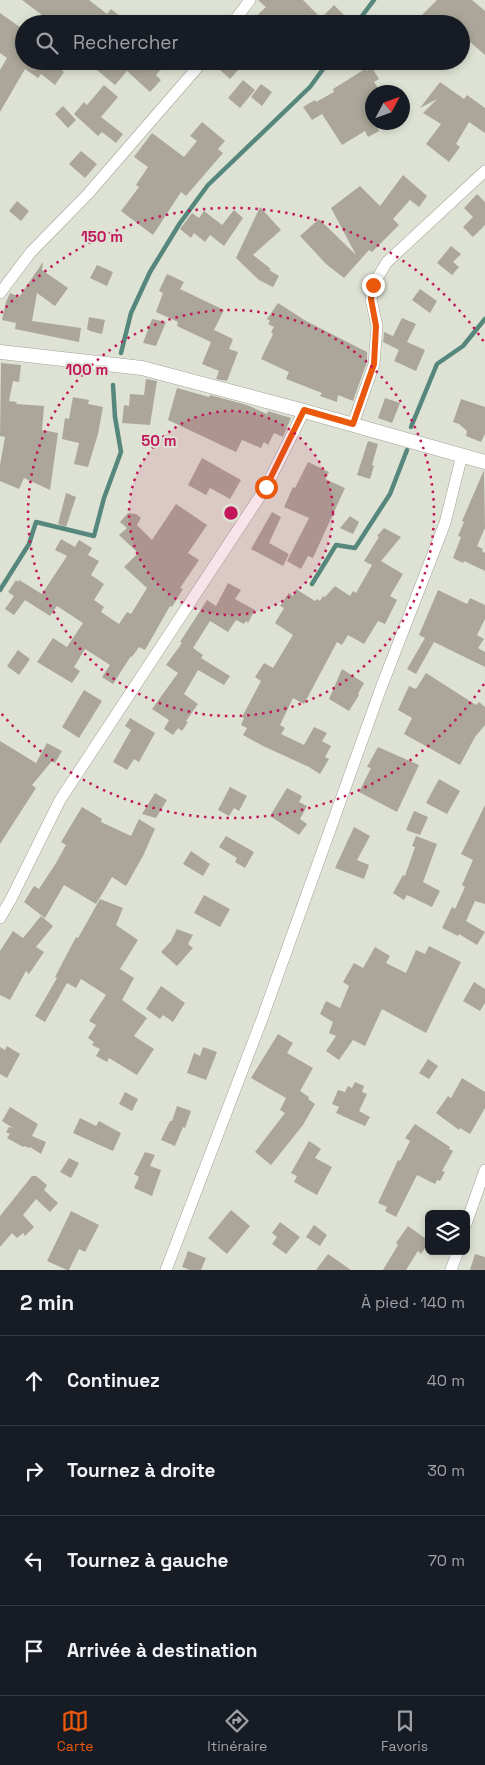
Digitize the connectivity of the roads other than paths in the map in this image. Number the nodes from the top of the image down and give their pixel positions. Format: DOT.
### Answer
graph roads {
  1 [pos="250,0"];
  2 [pos="239,15"];
  3 [pos="195,70"];
  4 [pos="485,171"];
  5 [pos="0,292"];
  6 [pos="0,352"];
  7 [pos="304,410"];
  8 [pos="353,424"];
  9 [pos="462,455"];
  10 [pos="485,462"];
  11 [pos="0,918"];
  12 [pos="485,1170"];
  13 [pos="470,1213"];
  14 [pos="457,1255"];
  15 [pos="166,1270"];
  16 [pos="452,1270"];
  1 -- 2 [label="street"];
  3 -- 5 [label="street"];
  4 -- 8 [label="street"];
  6 -- 7 [label="street"];
  7 -- 8 [label="street"];
  7 -- 11 [label="street"];
  8 -- 9 [label="street"];
  9 -- 10 [label="street"];
  9 -- 15 [label="street"];
  12 -- 13 [label="street"];
  14 -- 16 [label="street"];
}
